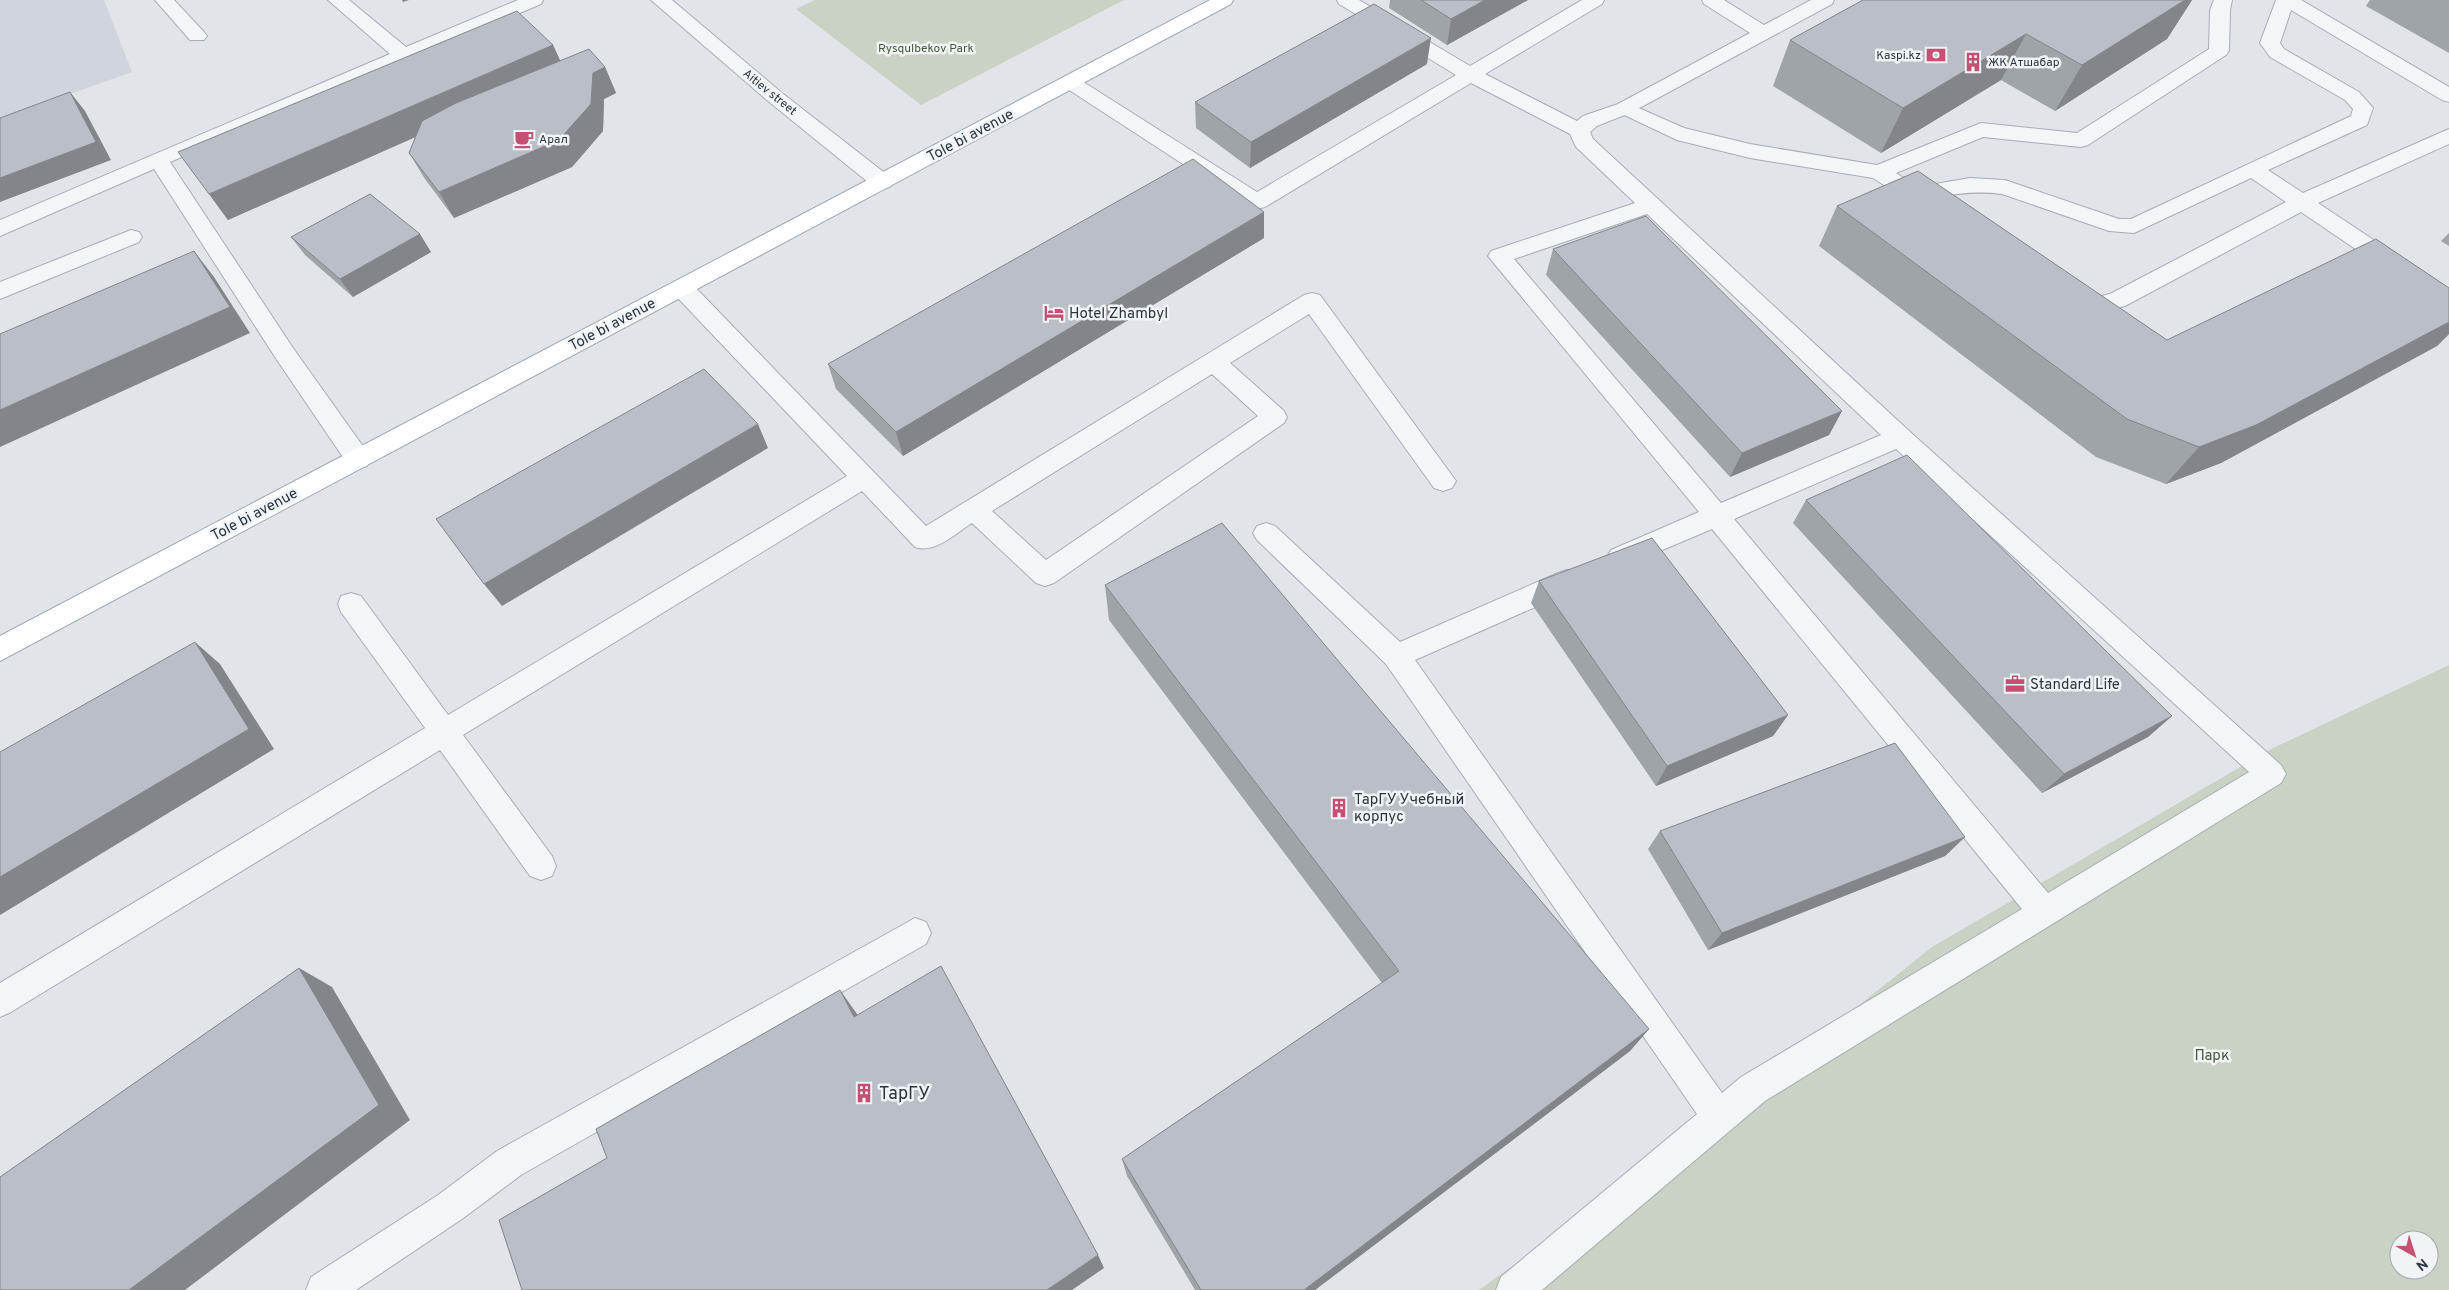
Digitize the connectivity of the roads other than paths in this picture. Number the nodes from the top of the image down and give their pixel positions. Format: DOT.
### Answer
graph roads {
  1 [pos="164,0"];
  2 [pos="337,0"];
  3 [pos="534,0"];
  4 [pos="660,0"];
  5 [pos="1224,0"];
  6 [pos="1346,0"];
  7 [pos="1595,0"];
  8 [pos="1711,0"];
  9 [pos="1824,0"];
  10 [pos="2223,0"];
  11 [pos="2286,0"];
  12 [pos="1764,33"];
  13 [pos="197,36"];
  14 [pos="404,55"];
  15 [pos="1469,74"];
  16 [pos="1070,82"];
  17 [pos="2449,96"];
  18 [pos="1626,108"];
  19 [pos="1579,130"];
  20 [pos="2449,136"];
  21 [pos="158,159"];
  22 [pos="2252,169"];
  23 [pos="1880,172"];
  24 [pos="882,182"];
  25 [pos="1915,195"];
  26 [pos="2302,202"];
  27 [pos="1651,205"];
  28 [pos="1940,211"];
  29 [pos="0,229"];
  30 [pos="132,237"];
  31 [pos="682,288"];
  32 [pos="2057,288"];
  33 [pos="0,291"];
  34 [pos="2449,300"];
  35 [pos="1214,362"];
  36 [pos="1899,437"];
  37 [pos="358,459"];
  38 [pos="863,478"];
  39 [pos="1442,481"];
  40 [pos="974,510"];
  41 [pos="1716,515"];
  42 [pos="1266,533"];
  43 [pos="351,604"];
  44 [pos="0,649"];
  45 [pos="1396,656"];
  46 [pos="445,733"];
  47 [pos="541,866"];
  48 [pos="2044,912"];
  49 [pos="915,934"];
  50 [pos="0,1001"];
  51 [pos="1720,1116"];
  52 [pos="324,1290"];
  53 [pos="1514,1290"];
  1 -- 13 [label="street"];
  2 -- 14 [label="street"];
  3 -- 14 [label="street"];
  4 -- 24 [label="street, Aitiev street"];
  5 -- 16 [label="main road, Tole bi avenue"];
  6 -- 15 [label="street"];
  7 -- 15 [label="street"];
  8 -- 12 [label="street"];
  9 -- 12 [label="street"];
  10 -- 23 [label="street"];
  11 -- 17 [label="street"];
  11 -- 22 [label="street"];
  12 -- 18 [label="street"];
  14 -- 21 [label="street"];
  15 -- 16 [label="street"];
  15 -- 19 [label="street"];
  16 -- 24 [label="main road, Tole bi avenue"];
  18 -- 19 [label="street"];
  18 -- 23 [label="street"];
  19 -- 27 [label="street"];
  20 -- 26 [label="street"];
  21 -- 29 [label="street"];
  21 -- 37 [label="street"];
  22 -- 25 [label="street"];
  22 -- 26 [label="street"];
  23 -- 25 [label="street"];
  24 -- 31 [label="main road, Tole bi avenue"];
  25 -- 28 [label="street"];
  26 -- 32 [label="street"];
  26 -- 34 [label="street"];
  27 -- 36 [label="street"];
  27 -- 41 [label="street"];
  30 -- 33 [label="street"];
  31 -- 37 [label="main road, Tole bi avenue"];
  31 -- 38 [label="street"];
  35 -- 39 [label="street"];
  35 -- 40 [label="street"];
  35 -- 40 [label="street"];
  36 -- 41 [label="street"];
  36 -- 48 [label="street"];
  37 -- 44 [label="main road, Tole bi avenue"];
  38 -- 40 [label="street"];
  38 -- 46 [label="street"];
  41 -- 45 [label="street"];
  41 -- 48 [label="street"];
  42 -- 45 [label="street"];
  43 -- 46 [label="street"];
  45 -- 51 [label="street"];
  46 -- 47 [label="street"];
  46 -- 50 [label="street"];
  48 -- 51 [label="street"];
  49 -- 52 [label="street"];
  51 -- 53 [label="street"];
}
